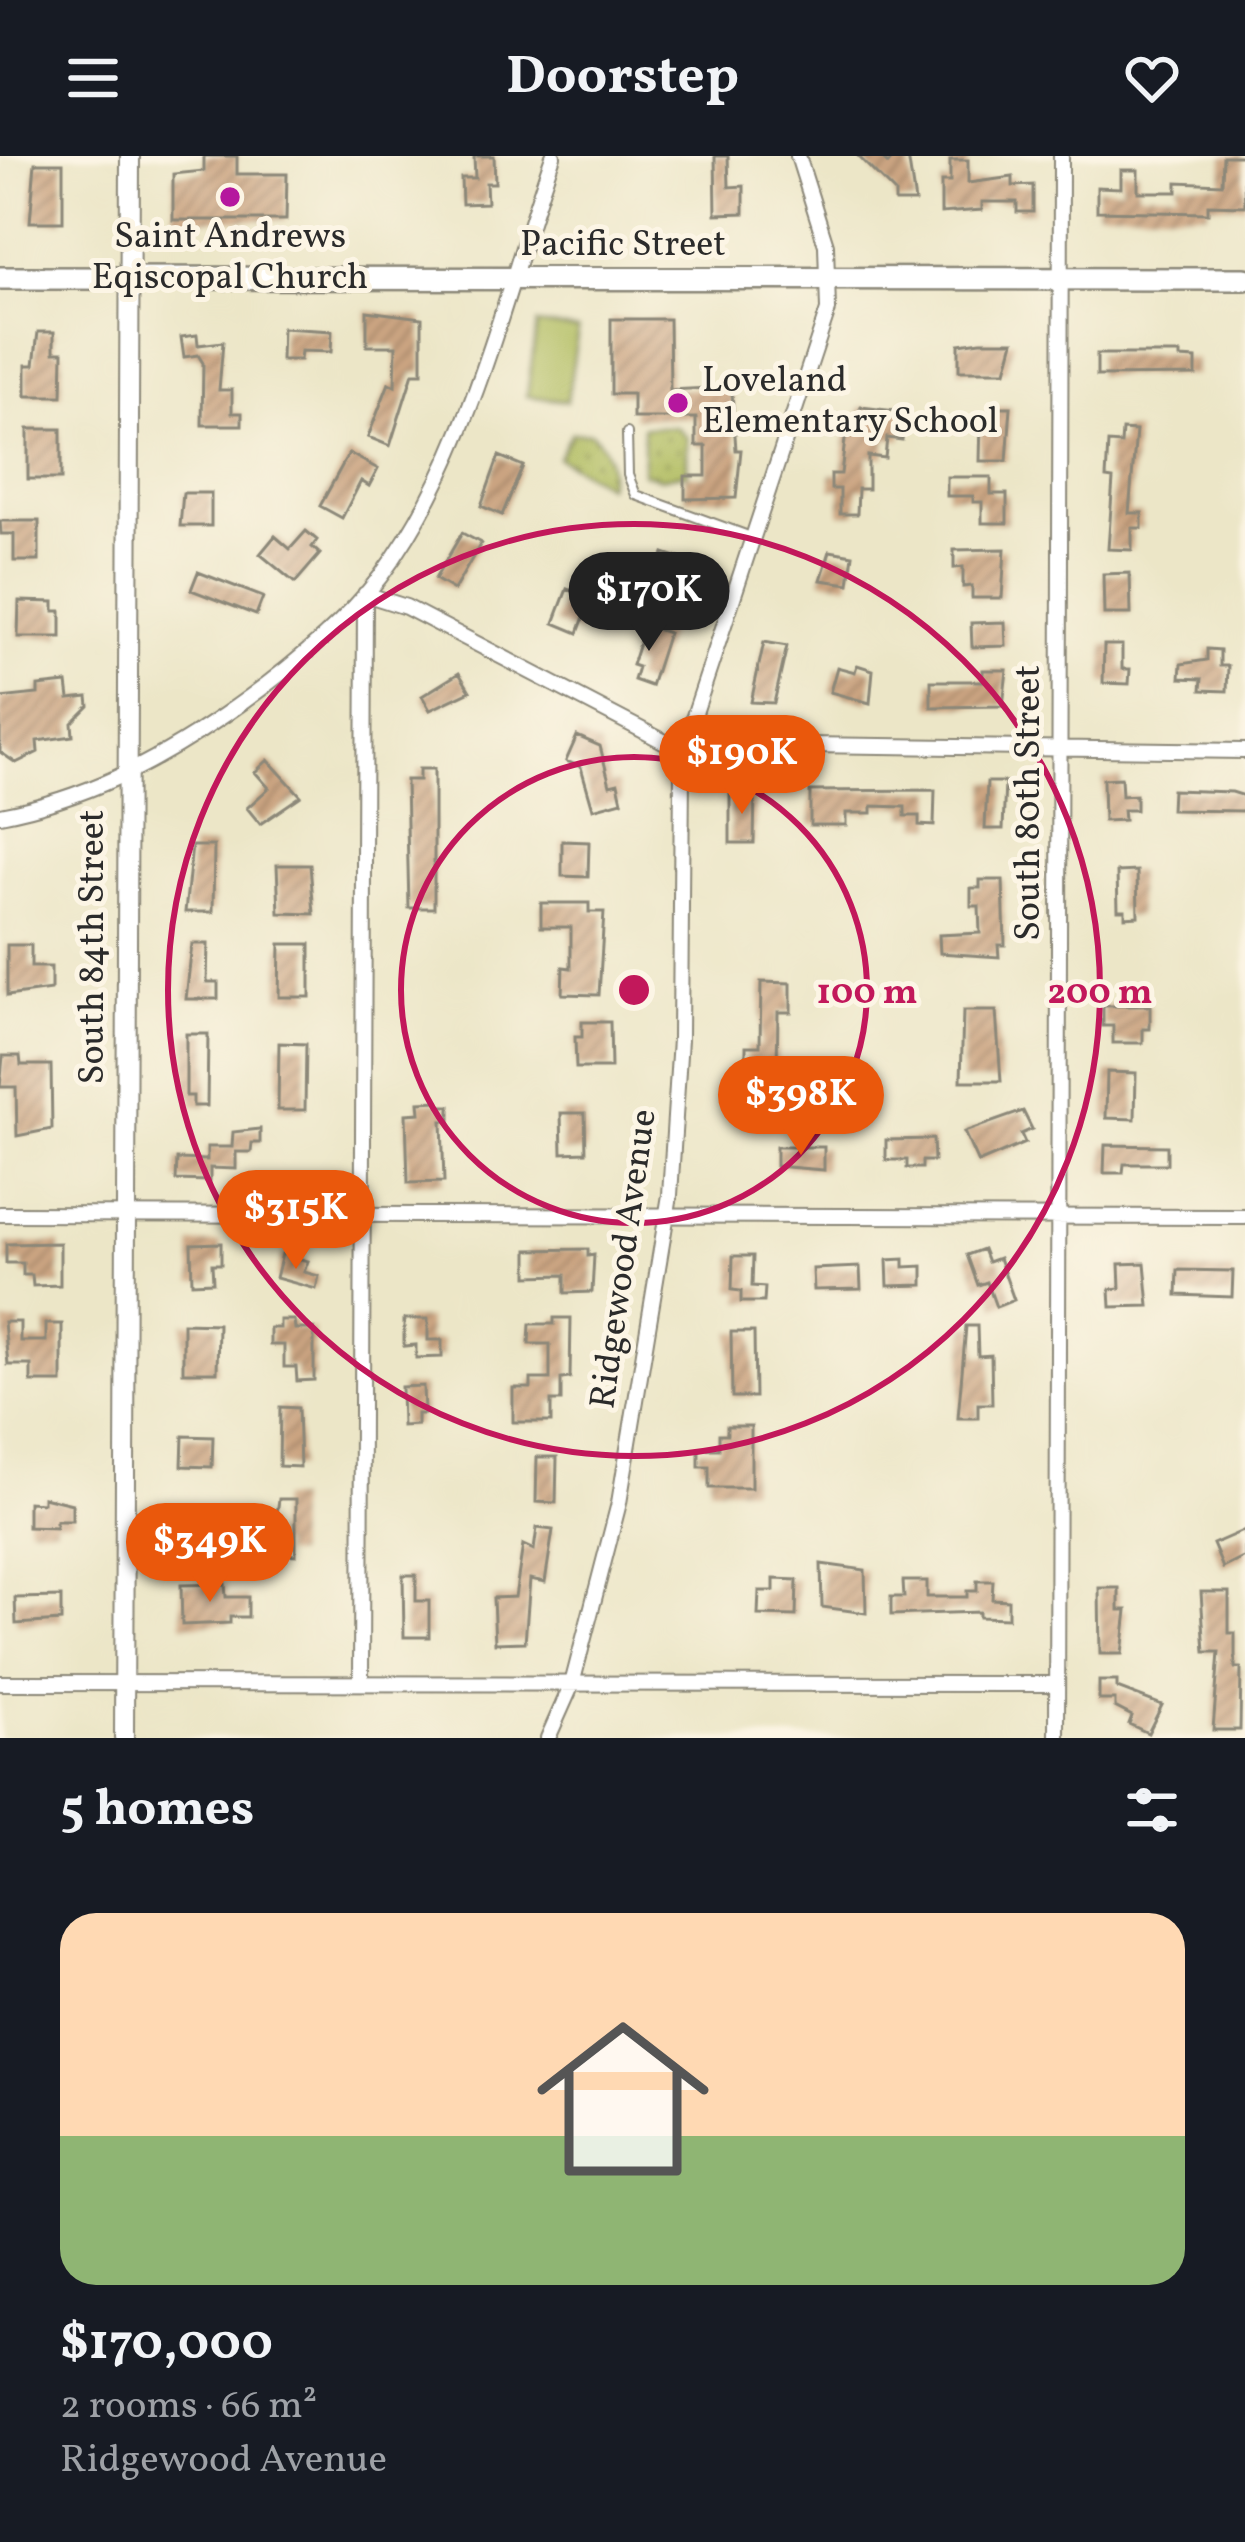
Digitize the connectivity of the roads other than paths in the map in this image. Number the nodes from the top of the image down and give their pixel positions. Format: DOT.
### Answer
graph roads {
  1 [pos="130,156"];
  2 [pos="553,156"];
  3 [pos="798,156"];
  4 [pos="1061,156"];
  5 [pos="0,278"];
  6 [pos="130,278"];
  7 [pos="511,278"];
  8 [pos="830,279"];
  9 [pos="1245,279"];
  10 [pos="1060,280"];
  11 [pos="627,433"];
  12 [pos="753,537"];
  13 [pos="364,594"];
  14 [pos="687,746"];
  15 [pos="1060,748"];
  16 [pos="1245,752"];
  17 [pos="128,774"];
  18 [pos="0,815"];
  19 [pos="0,1214"];
  20 [pos="125,1216"];
  21 [pos="362,1216"];
  22 [pos="667,1216"];
  23 [pos="1059,1216"];
  24 [pos="1245,1217"];
  25 [pos="362,1682"];
  26 [pos="0,1683"];
  27 [pos="124,1683"];
  28 [pos="572,1684"];
  29 [pos="1058,1684"];
  30 [pos="124,1738"];
  31 [pos="548,1738"];
  32 [pos="1058,1738"];
  1 -- 6 [label="main road, South 84th Street"];
  2 -- 7 [label="street"];
  3 -- 8 [label="street, Ridgewood Avenue"];
  4 -- 10 [label="street, South 80th Street"];
  5 -- 6 [label="main road, Pacific Street"];
  6 -- 7 [label="main road, Pacific Street"];
  6 -- 17 [label="main road, South 84th Street"];
  7 -- 8 [label="main road, Pacific Street"];
  7 -- 13 [label="street"];
  8 -- 10 [label="main road, Pacific Street"];
  8 -- 12 [label="street, Ridgewood Avenue"];
  9 -- 10 [label="main road, Pacific Street"];
  10 -- 15 [label="street, South 80th Street"];
  11 -- 12 [label="lane"];
  12 -- 14 [label="street, Ridgewood Avenue"];
  13 -- 14 [label="street"];
  13 -- 17 [label="street"];
  13 -- 21 [label="street"];
  14 -- 15 [label="street"];
  14 -- 22 [label="street, Ridgewood Avenue"];
  15 -- 16 [label="street"];
  15 -- 23 [label="street, South 80th Street"];
  17 -- 18 [label="street"];
  17 -- 20 [label="main road, South 84th Street"];
  19 -- 20 [label="street"];
  20 -- 21 [label="street"];
  20 -- 27 [label="main road, South 84th Street"];
  21 -- 22 [label="street"];
  21 -- 25 [label="street"];
  22 -- 23 [label="street"];
  22 -- 28 [label="street, Ridgewood Avenue"];
  23 -- 24 [label="street"];
  23 -- 29 [label="street, South 80th Street"];
  25 -- 27 [label="street"];
  25 -- 28 [label="street"];
  26 -- 27 [label="street"];
  27 -- 30 [label="main road, South 84th Street"];
  28 -- 29 [label="street"];
  28 -- 31 [label="street, Ridgewood Avenue"];
  29 -- 32 [label="street, South 80th Street"];
}
